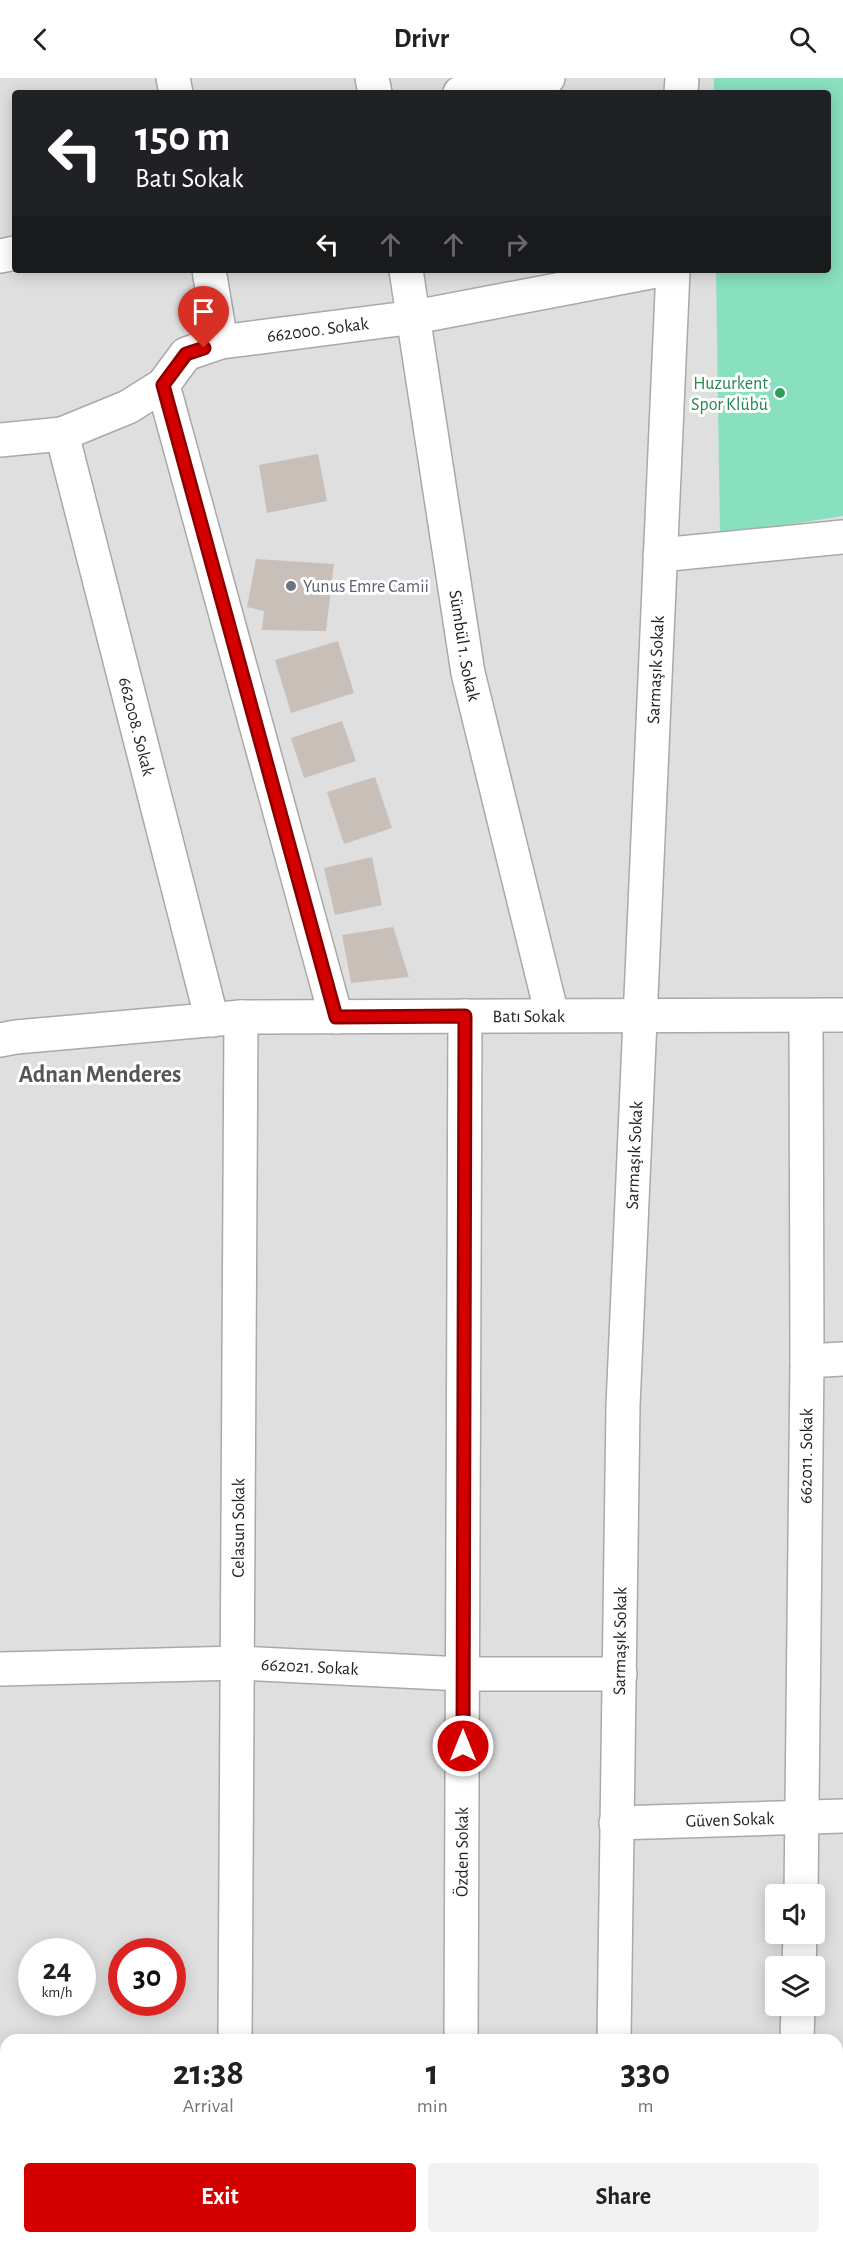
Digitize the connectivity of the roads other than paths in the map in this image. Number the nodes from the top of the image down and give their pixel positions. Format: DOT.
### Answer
graph roads {
  1 [pos="548,78"];
  2 [pos="478,90"];
  3 [pos="210,273"];
  4 [pos="407,273"];
  5 [pos="645,273"];
  6 [pos="673,273"];
  7 [pos="415,317"];
  8 [pos="221,342"];
  9 [pos="163,385"];
  10 [pos="62,434"];
  11 [pos="0,440"];
  12 [pos="843,537"];
  13 [pos="660,555"];
  14 [pos="552,1015"];
  15 [pos="640,1015"];
  16 [pos="843,1015"];
  17 [pos="465,1016"];
  18 [pos="336,1017"];
  19 [pos="806,1017"];
  20 [pos="226,1018"];
  21 [pos="0,1040"];
  22 [pos="843,1359"];
  23 [pos="807,1361"];
  24 [pos="239,1664"];
  25 [pos="0,1669"];
  26 [pos="463,1674"];
  27 [pos="620,1674"];
  28 [pos="843,1816"];
  29 [pos="803,1818"];
  30 [pos="616,1823"];
  31 [pos="801,1884"];
  32 [pos="798,2016"];
  33 [pos="235,2034"];
  34 [pos="461,2034"];
  35 [pos="614,2034"];
  36 [pos="797,2034"];
  1 -- 2 [label="street"];
  3 -- 8 [label="street"];
  4 -- 7 [label="street, Sümbül 1. Sokak"];
  5 -- 7 [label="street, 662000. Sokak"];
  6 -- 13 [label="street, Sarmaşık Sokak"];
  7 -- 8 [label="street, 662000. Sokak"];
  7 -- 14 [label="street, Sümbül 1. Sokak"];
  8 -- 9 [label="street, 662000. Sokak"];
  9 -- 10 [label="street, 662000. Sokak"];
  9 -- 18 [label="street"];
  10 -- 11 [label="street, 662000. Sokak"];
  10 -- 20 [label="street, 662008. Sokak"];
  12 -- 13 [label="street"];
  13 -- 15 [label="street, Sarmaşık Sokak"];
  14 -- 15 [label="street, Batı Sokak"];
  14 -- 17 [label="street, Batı Sokak"];
  15 -- 19 [label="street, Batı Sokak"];
  15 -- 27 [label="street, Sarmaşık Sokak"];
  16 -- 19 [label="street, Batı Sokak"];
  17 -- 18 [label="street, Batı Sokak"];
  17 -- 26 [label="street, Özden Sokak"];
  18 -- 20 [label="street, Batı Sokak"];
  19 -- 23 [label="street, 662011. Sokak"];
  20 -- 21 [label="street, Batı Sokak"];
  20 -- 24 [label="street, Celasun Sokak"];
  22 -- 23 [label="street"];
  23 -- 29 [label="street, 662011. Sokak"];
  24 -- 25 [label="street, 662021. Sokak"];
  24 -- 26 [label="street, 662021. Sokak"];
  24 -- 33 [label="street, Celasun Sokak"];
  26 -- 27 [label="street, 662021. Sokak"];
  26 -- 34 [label="street, Özden Sokak"];
  27 -- 30 [label="street, Sarmaşık Sokak"];
  28 -- 29 [label="street, Güven Sokak"];
  29 -- 30 [label="street, Güven Sokak"];
  29 -- 31 [label="street, 662011. Sokak"];
  30 -- 35 [label="street, Sarmaşık Sokak"];
  32 -- 36 [label="street"];
}
